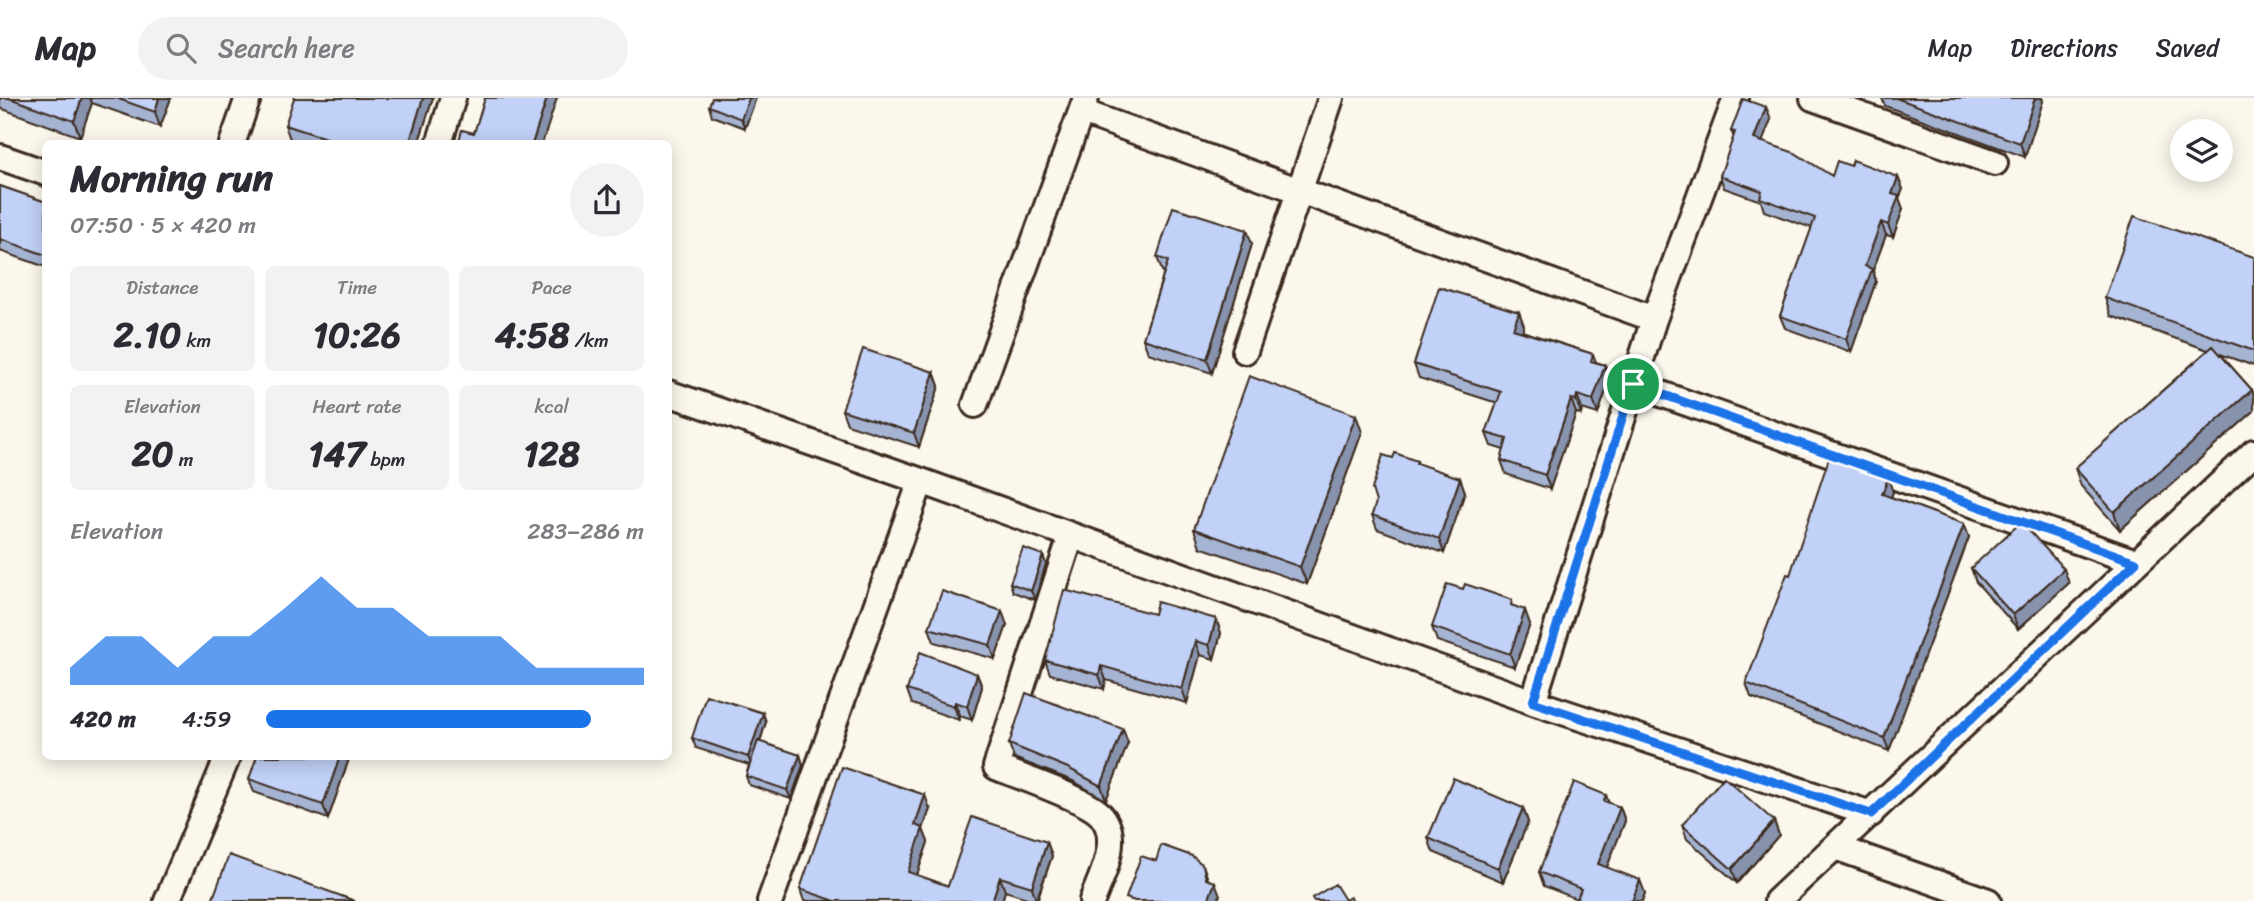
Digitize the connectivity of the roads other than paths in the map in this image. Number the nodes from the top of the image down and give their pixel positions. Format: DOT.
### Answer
graph roads {
  1 [pos="248,98"];
  2 [pos="453,98"];
  3 [pos="1331,98"];
  4 [pos="1735,98"];
  5 [pos="1813,98"];
  6 [pos="1084,105"];
  7 [pos="233,140"];
  8 [pos="440,140"];
  9 [pos="0,157"];
  10 [pos="1995,163"];
  11 [pos="42,172"];
  12 [pos="1298,191"];
  13 [pos="1654,320"];
  14 [pos="1245,351"];
  15 [pos="1633,384"];
  16 [pos="672,394"];
  17 [pos="975,405"];
  18 [pos="2254,452"];
  19 [pos="921,481"];
  20 [pos="1071,536"];
  21 [pos="2136,562"];
  22 [pos="1533,702"];
  23 [pos="226,760"];
  24 [pos="1871,814"];
  25 [pos="1835,847"];
  26 [pos="167,901"];
  27 [pos="770,901"];
  28 [pos="1092,901"];
  29 [pos="1777,901"];
  30 [pos="1988,901"];
  1 -- 7 [label="street"];
  2 -- 8 [label="street"];
  3 -- 12 [label="street"];
  4 -- 13 [label="street"];
  5 -- 10 [label="street"];
  6 -- 12 [label="street"];
  6 -- 17 [label="street"];
  9 -- 11 [label="street"];
  12 -- 13 [label="street"];
  12 -- 14 [label="street"];
  13 -- 15 [label="street"];
  15 -- 21 [label="street"];
  15 -- 22 [label="street"];
  16 -- 19 [label="street"];
  18 -- 21 [label="street"];
  19 -- 20 [label="street"];
  19 -- 27 [label="street"];
  20 -- 22 [label="street"];
  20 -- 28 [label="street"];
  21 -- 24 [label="street"];
  22 -- 24 [label="street"];
  23 -- 26 [label="street"];
  24 -- 25 [label="street"];
  25 -- 29 [label="street"];
  25 -- 30 [label="street"];
}
